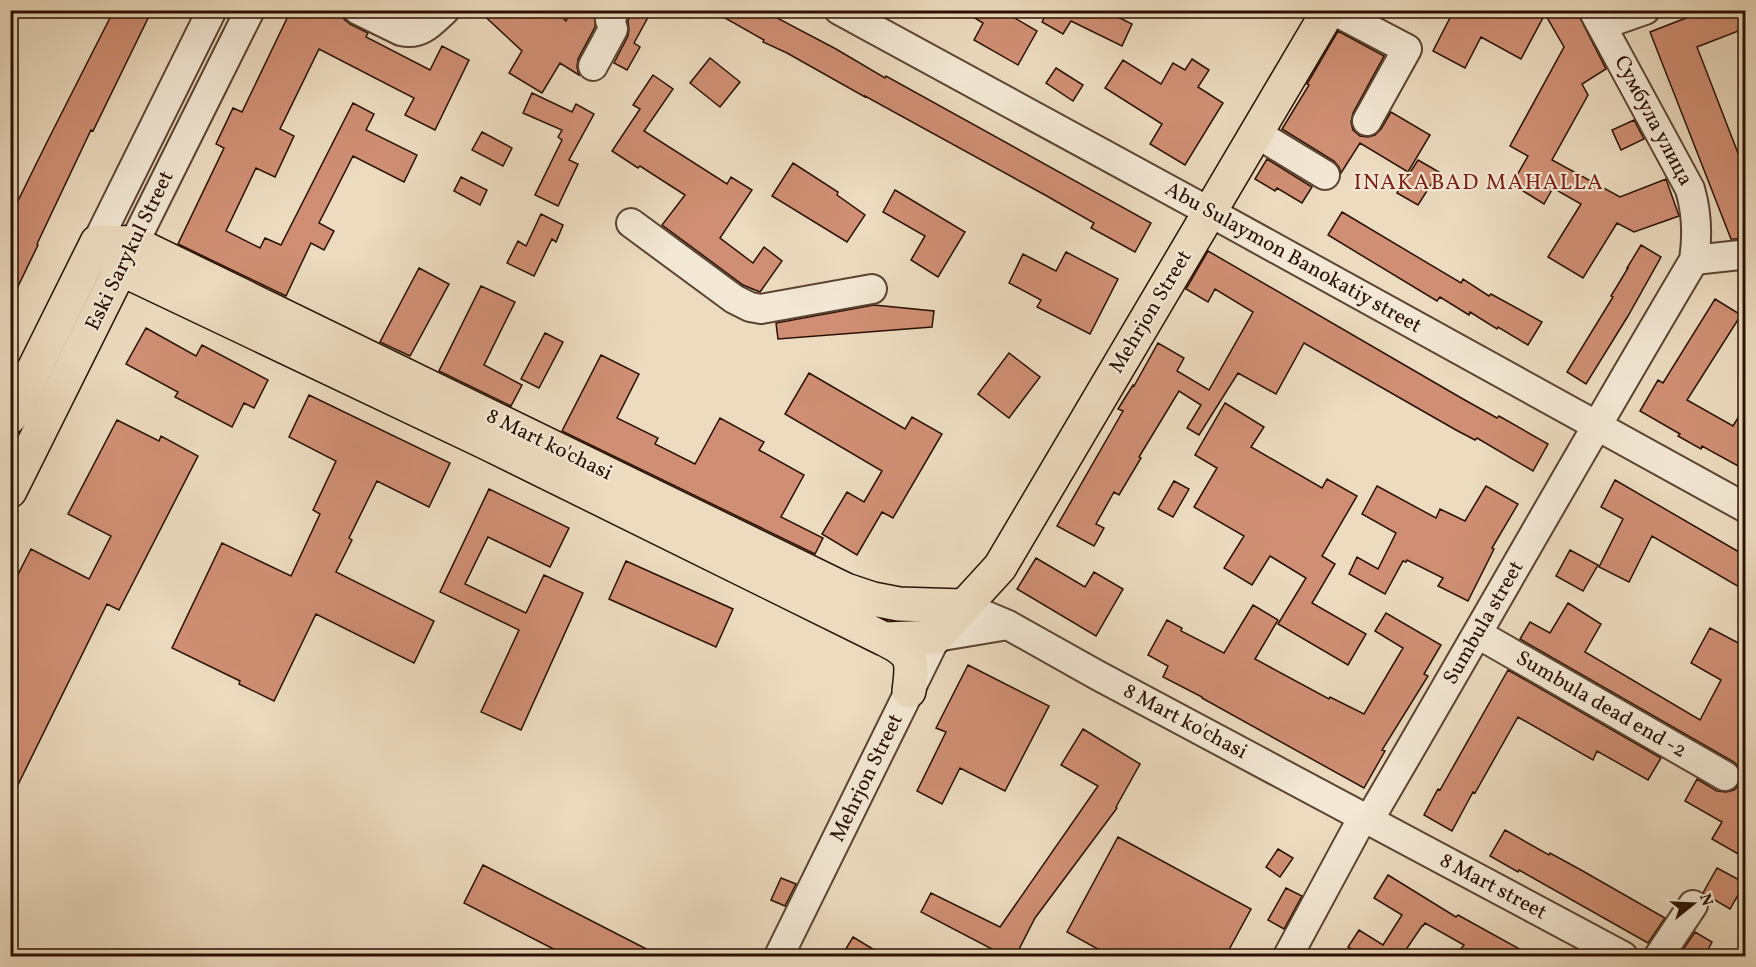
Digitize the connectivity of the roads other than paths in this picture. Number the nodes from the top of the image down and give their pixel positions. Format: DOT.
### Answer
graph roads {
  1 [pos="212,10"];
  2 [pos="250,10"];
  3 [pos="358,10"];
  4 [pos="445,10"];
  5 [pos="615,10"];
  6 [pos="839,10"];
  7 [pos="1312,10"];
  8 [pos="1329,10"];
  9 [pos="1333,10"];
  10 [pos="1645,10"];
  11 [pos="1598,18"];
  12 [pos="593,66"];
  13 [pos="1367,120"];
  14 [pos="1256,133"];
  15 [pos="1325,175"];
  16 [pos="1203,208"];
  17 [pos="631,223"];
  18 [pos="97,242"];
  19 [pos="1746,253"];
  20 [pos="128,256"];
  21 [pos="1694,260"];
  22 [pos="872,289"];
  23 [pos="11,414"];
  24 [pos="1596,425"];
  25 [pos="10,491"];
  26 [pos="1746,508"];
  27 [pos="1000,567"];
  28 [pos="963,606"];
  29 [pos="1008,625"];
  30 [pos="1478,634"];
  31 [pos="936,638"];
  32 [pos="884,639"];
  33 [pos="909,691"];
  34 [pos="1725,776"];
  35 [pos="1366,818"];
  36 [pos="1693,905"];
  37 [pos="779,957"];
  38 [pos="1288,957"];
  39 [pos="1623,957"];
  40 [pos="1659,957"];
  1 -- 18 [label="street, Eski Sarykul Street"];
  2 -- 20 [label="street, Eski Sarykul Street"];
  3 -- 4 [label="street"];
  5 -- 12 [label="street"];
  6 -- 16 [label="street, Abu Sulaymon Banokatiy street"];
  7 -- 16 [label="main road, Mehrjon Street"];
  8 -- 14 [label="main road, Mehrjon Street"];
  9 -- 13 [label="street"];
  10 -- 11 [label="street"];
  11 -- 21 [label="street, Сумбула улица"];
  14 -- 15 [label="street"];
  14 -- 16 [label="main road, Mehrjon Street"];
  16 -- 24 [label="street, Abu Sulaymon Banokatiy street"];
  16 -- 27 [label="main road, Mehrjon Street"];
  16 -- 28 [label="main road, Mehrjon Street"];
  17 -- 22 [label="street"];
  18 -- 20 [label="main road"];
  18 -- 23 [label="main road, Eski Sarykul Street"];
  19 -- 21 [label="street"];
  20 -- 25 [label="main road, Eski Sarykul Street"];
  20 -- 28 [label="main road, 8 Mart ko'chasi"];
  20 -- 32 [label="main road, 8 Mart ko'chasi"];
  21 -- 24 [label="street, Сумбула улица"];
  24 -- 26 [label="street, Abu Sulaymon Banokatiy street"];
  24 -- 30 [label="street, Sumbula street"];
  27 -- 28 [label="main road, Mehrjon Street"];
  27 -- 29 [label="street"];
  28 -- 29 [label="street, 8 Mart ko'chasi"];
  28 -- 31 [label="main road, Mehrjon Street"];
  29 -- 31 [label="street, 8 Mart ko'chasi"];
  29 -- 35 [label="street, 8 Mart ko'chasi"];
  30 -- 34 [label="street, Sumbula dead end -2"];
  30 -- 35 [label="street, Sumbula street"];
  31 -- 32 [label="main road, 8 Mart ko'chasi"];
  31 -- 33 [label="street, Mehrjon Street"];
  32 -- 33 [label="main road"];
  33 -- 37 [label="street, Mehrjon Street"];
  35 -- 38 [label="street, Sumbula street"];
  35 -- 39 [label="street, 8 Mart street"];
  36 -- 40 [label="street"];
}
